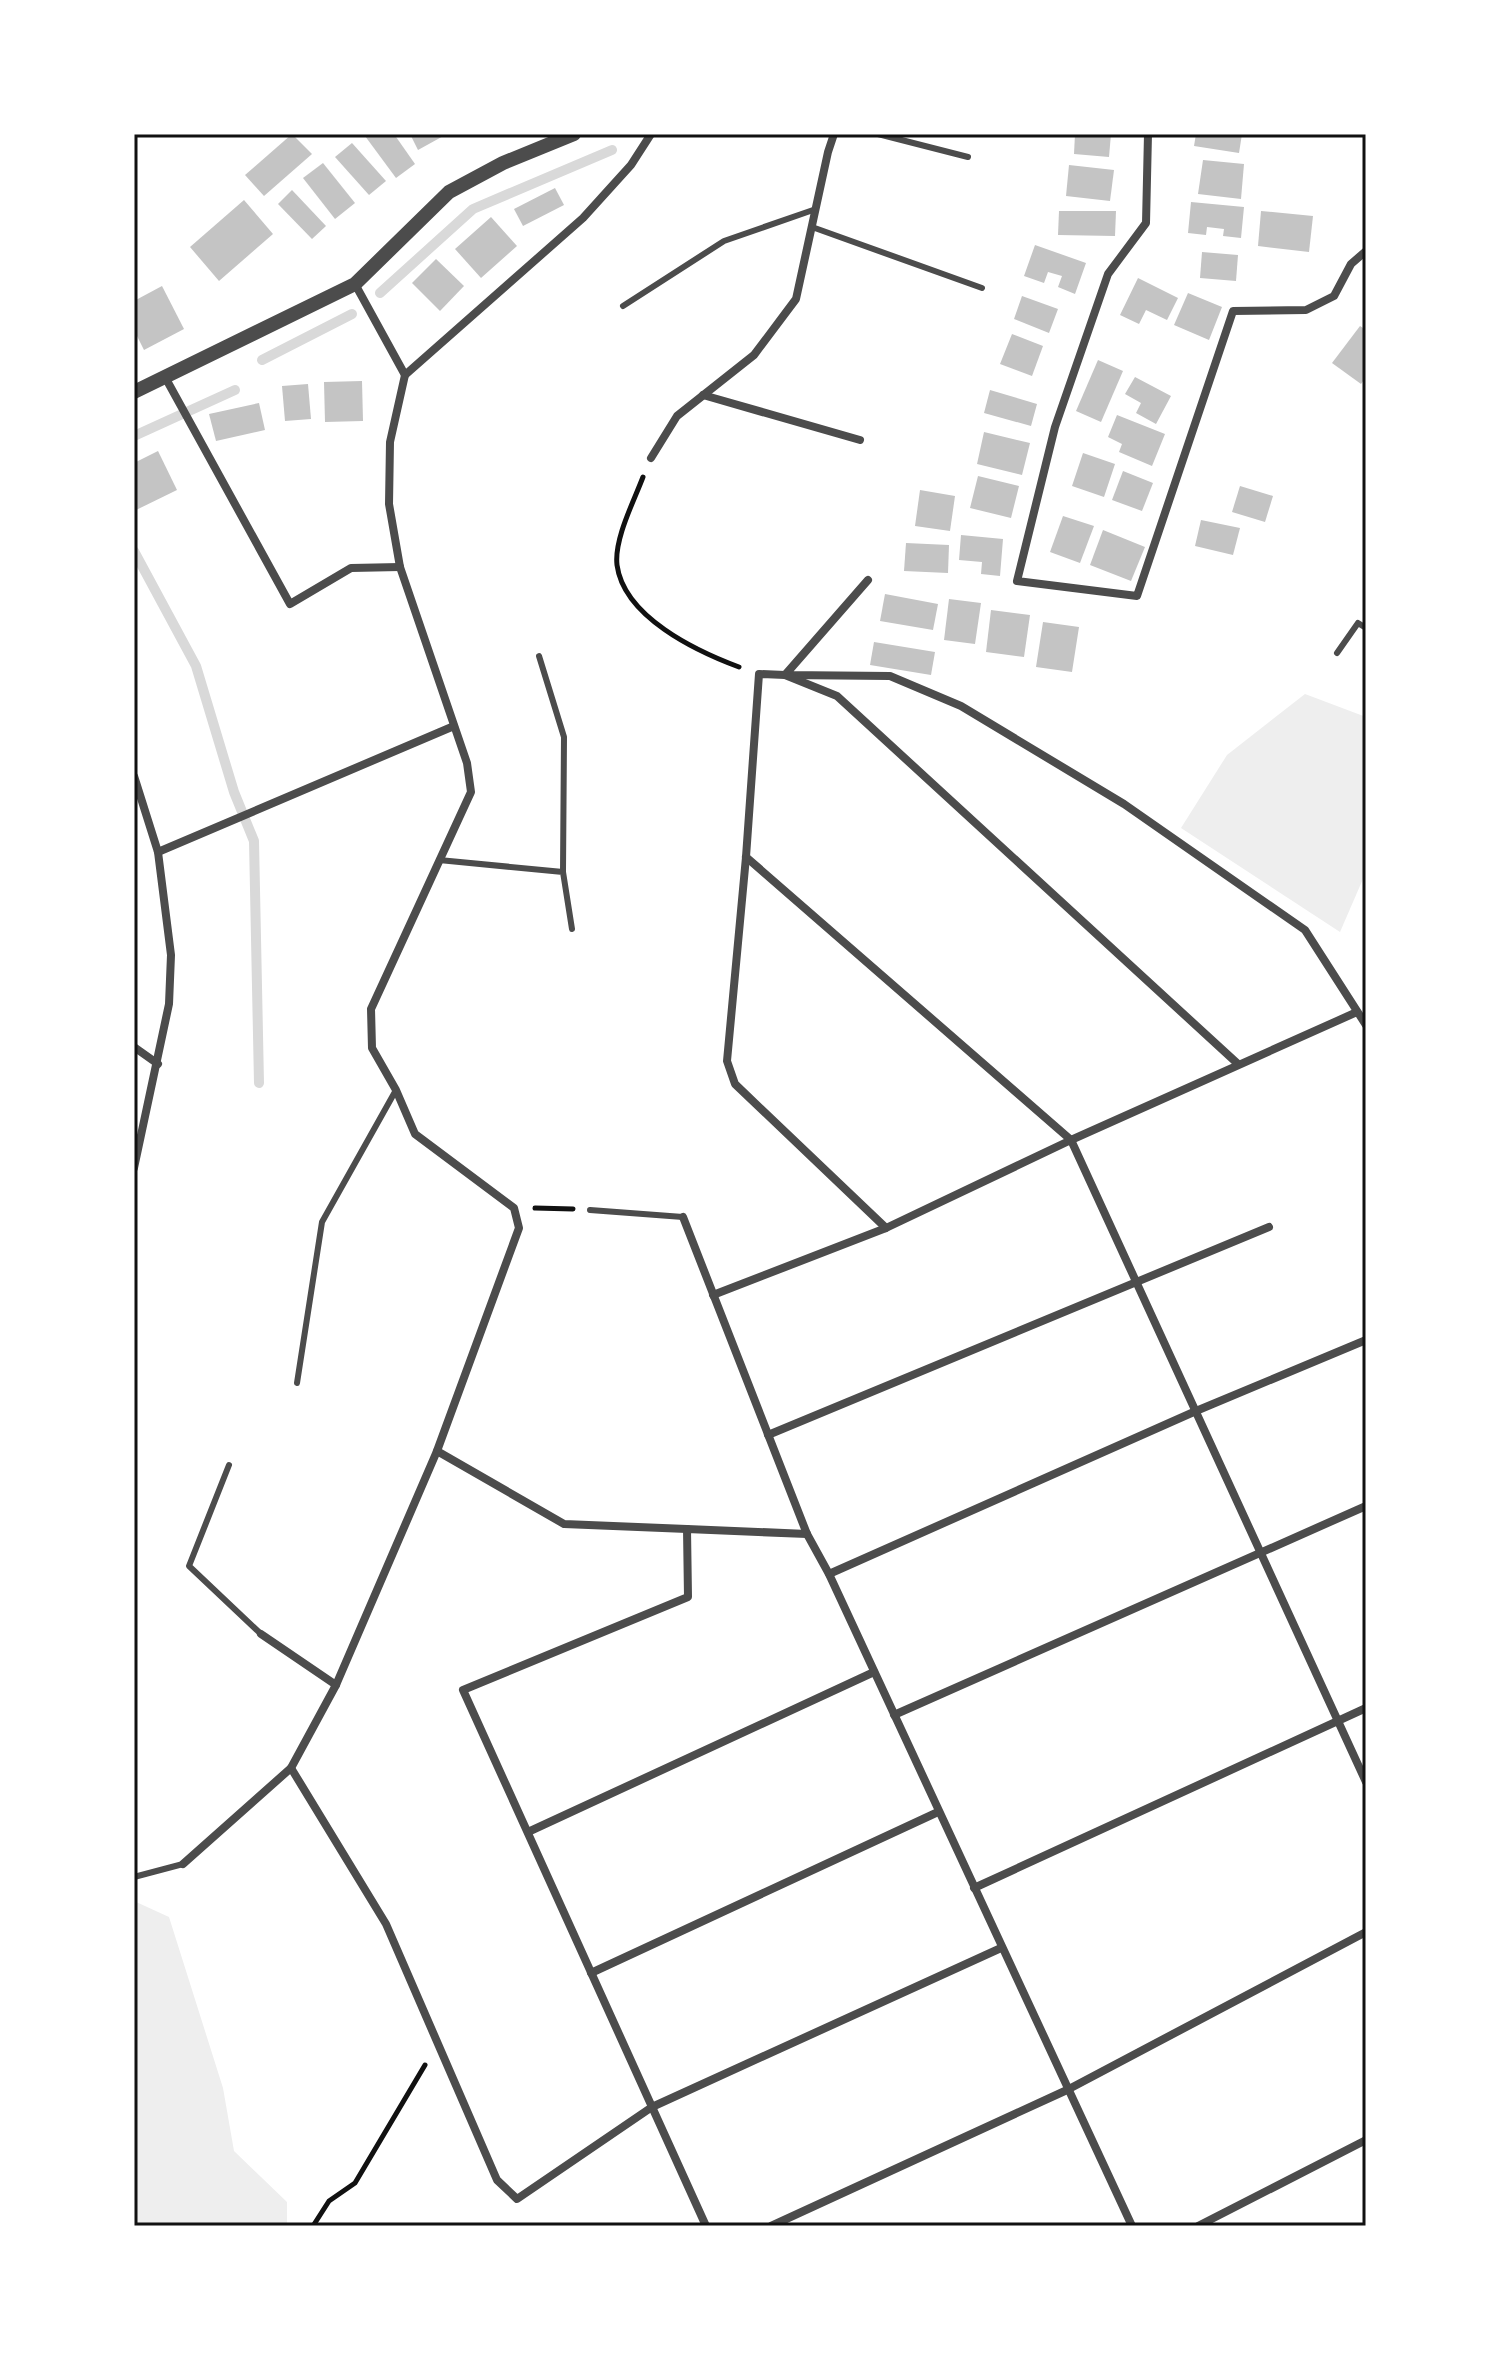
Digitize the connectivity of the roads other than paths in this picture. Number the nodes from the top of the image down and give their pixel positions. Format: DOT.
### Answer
graph roads {
  1 [pos="574,134"];
  2 [pos="651,134"];
  3 [pos="834,134"];
  4 [pos="878,134"];
  5 [pos="1148,134"];
  6 [pos="968,157"];
  7 [pos="816,209"];
  8 [pos="812,227"];
  9 [pos="1366,251"];
  10 [pos="355,284"];
  11 [pos="982,288"];
  12 [pos="623,306"];
  13 [pos="405,375"];
  14 [pos="165,377"];
  15 [pos="134,392"];
  16 [pos="703,395"];
  17 [pos="860,440"];
  18 [pos="651,458"];
  19 [pos="400,567"];
  20 [pos="868,580"];
  21 [pos="1366,628"];
  22 [pos="1337,653"];
  23 [pos="539,656"];
  24 [pos="785,675"];
  25 [pos="454,726"];
  26 [pos="134,776"];
  27 [pos="158,852"];
  28 [pos="746,857"];
  29 [pos="439,860"];
  30 [pos="563,872"];
  31 [pos="572,929"];
  32 [pos="1357,1012"];
  33 [pos="1366,1025"];
  34 [pos="134,1047"];
  35 [pos="158,1064"];
  36 [pos="1238,1064"];
  37 [pos="396,1090"];
  38 [pos="1071,1140"];
  39 [pos="134,1168"];
  40 [pos="590,1210"];
  41 [pos="683,1217"];
  42 [pos="1269,1227"];
  43 [pos="886,1228"];
  44 [pos="1136,1281"];
  45 [pos="713,1295"];
  46 [pos="1366,1340"];
  47 [pos="297,1383"];
  48 [pos="1196,1411"];
  49 [pos="768,1435"];
  50 [pos="437,1451"];
  51 [pos="229,1465"];
  52 [pos="1366,1506"];
  53 [pos="687,1529"];
  54 [pos="807,1534"];
  55 [pos="1261,1553"];
  56 [pos="829,1574"];
  57 [pos="261,1634"];
  58 [pos="874,1672"];
  59 [pos="336,1685"];
  60 [pos="1366,1708"];
  61 [pos="894,1715"];
  62 [pos="1338,1721"];
  63 [pos="291,1768"];
  64 [pos="1366,1782"];
  65 [pos="938,1812"];
  66 [pos="528,1832"];
  67 [pos="183,1864"];
  68 [pos="134,1877"];
  69 [pos="974,1888"];
  70 [pos="1366,1932"];
  71 [pos="1001,1948"];
  72 [pos="591,1973"];
  73 [pos="1067,2090"];
  74 [pos="652,2107"];
  75 [pos="1366,2140"];
  76 [pos="706,2226"];
  77 [pos="771,2226"];
  78 [pos="1132,2226"];
  79 [pos="1198,2226"];
  1 -- 10 [label="street"];
  2 -- 13 [label="street"];
  3 -- 7 [label="street"];
  4 -- 6 [label="lane"];
  5 -- 9 [label="street"];
  7 -- 8 [label="street"];
  7 -- 12 [label="lane"];
  8 -- 11 [label="lane"];
  8 -- 16 [label="street"];
  10 -- 13 [label="street"];
  10 -- 14 [label="street"];
  13 -- 19 [label="street"];
  14 -- 15 [label="street"];
  14 -- 19 [label="street"];
  16 -- 17 [label="street"];
  16 -- 18 [label="street"];
  19 -- 25 [label="street"];
  20 -- 24 [label="street"];
  21 -- 22 [label="lane"];
  23 -- 30 [label="lane"];
  24 -- 28 [label="street"];
  24 -- 32 [label="street"];
  24 -- 36 [label="street"];
  25 -- 27 [label="street"];
  25 -- 29 [label="street"];
  26 -- 27 [label="street"];
  27 -- 35 [label="street"];
  28 -- 38 [label="street"];
  28 -- 43 [label="street"];
  29 -- 30 [label="lane"];
  29 -- 37 [label="street"];
  30 -- 31 [label="lane"];
  32 -- 33 [label="street"];
  32 -- 36 [label="street"];
  34 -- 35 [label="street"];
  35 -- 39 [label="street"];
  36 -- 38 [label="street"];
  37 -- 47 [label="lane"];
  37 -- 50 [label="street"];
  38 -- 43 [label="street"];
  38 -- 44 [label="street"];
  40 -- 41 [label="lane"];
  41 -- 45 [label="street"];
  42 -- 44 [label="street"];
  43 -- 45 [label="street"];
  44 -- 48 [label="street"];
  44 -- 49 [label="street"];
  45 -- 49 [label="street"];
  46 -- 48 [label="street"];
  48 -- 55 [label="street"];
  48 -- 56 [label="street"];
  49 -- 54 [label="street"];
  50 -- 53 [label="street"];
  50 -- 59 [label="street"];
  51 -- 57 [label="lane"];
  52 -- 55 [label="street"];
  53 -- 54 [label="street"];
  53 -- 66 [label="street"];
  54 -- 56 [label="street"];
  55 -- 61 [label="street"];
  55 -- 62 [label="street"];
  56 -- 58 [label="street"];
  57 -- 59 [label="street"];
  58 -- 61 [label="street"];
  58 -- 66 [label="street"];
  59 -- 63 [label="street"];
  60 -- 62 [label="street"];
  61 -- 65 [label="street"];
  62 -- 64 [label="street"];
  62 -- 69 [label="street"];
  63 -- 67 [label="street"];
  63 -- 74 [label="street"];
  65 -- 69 [label="street"];
  65 -- 72 [label="street"];
  66 -- 72 [label="street"];
  67 -- 68 [label="lane"];
  69 -- 71 [label="street"];
  70 -- 73 [label="street"];
  71 -- 73 [label="street"];
  71 -- 74 [label="street"];
  72 -- 74 [label="street"];
  73 -- 77 [label="street"];
  73 -- 78 [label="street"];
  74 -- 76 [label="street"];
  75 -- 79 [label="street"];
}
